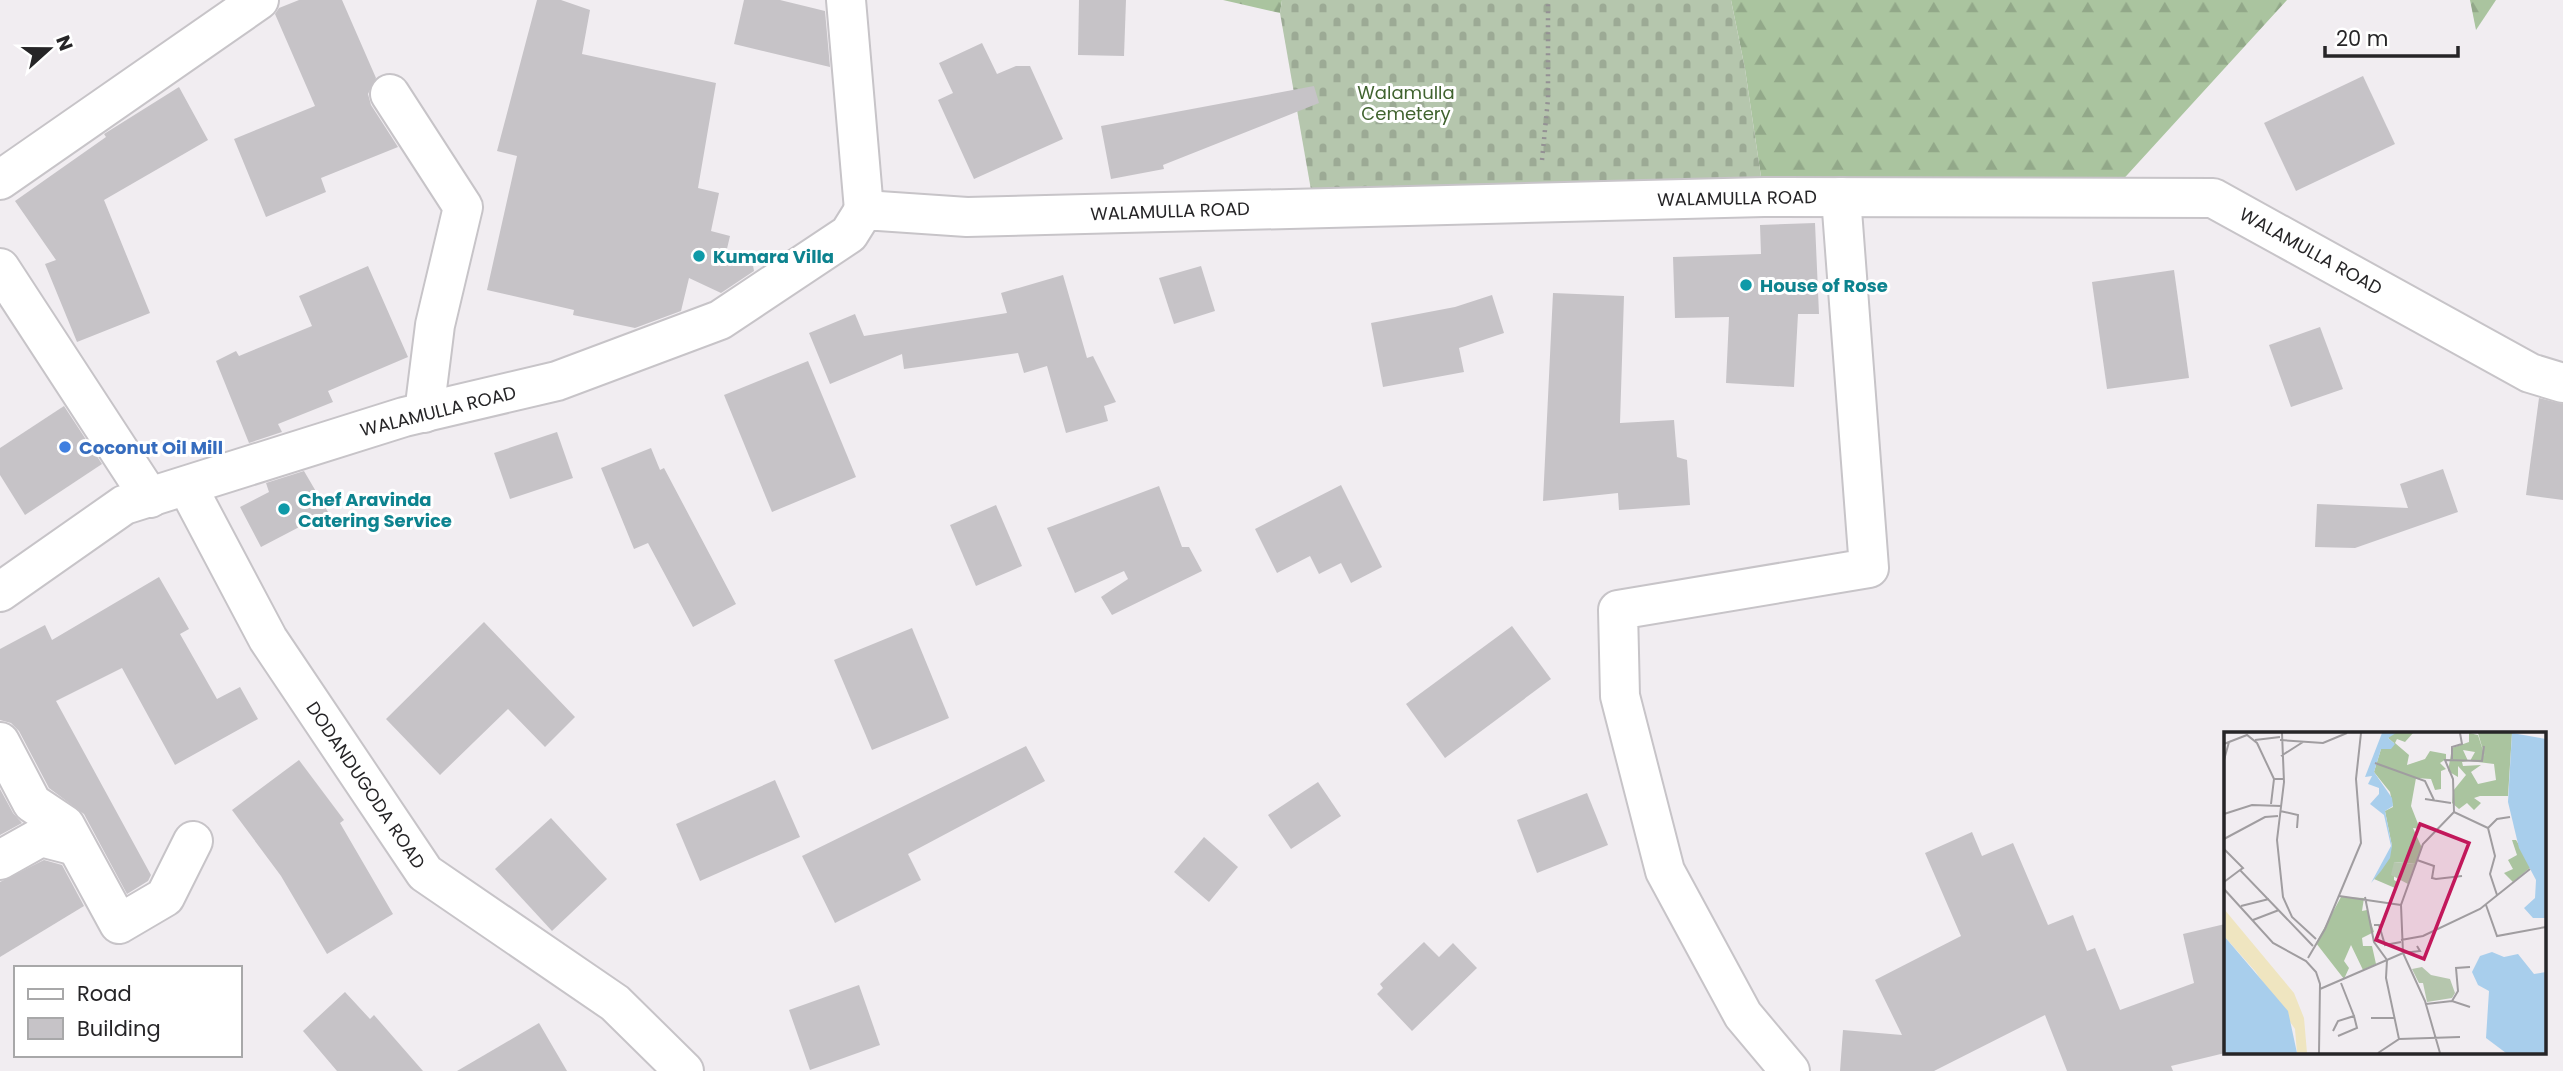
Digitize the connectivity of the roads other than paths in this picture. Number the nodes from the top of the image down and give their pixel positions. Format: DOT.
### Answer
graph roads {
  1 [pos="259,0"];
  2 [pos="846,0"];
  3 [pos="390,94"];
  4 [pos="0,180"];
  5 [pos="1841,197"];
  6 [pos="864,210"];
  7 [pos="0,268"];
  8 [pos="2563,383"];
  9 [pos="424,412"];
  10 [pos="187,486"];
  11 [pos="150,498"];
  12 [pos="0,592"];
  13 [pos="0,742"];
  14 [pos="193,841"];
  15 [pos="76,846"];
  16 [pos="0,860"];
  17 [pos="684,1071"];
  18 [pos="1790,1071"];
  1 -- 4 [label="street"];
  2 -- 6 [label="street"];
  3 -- 9 [label="street"];
  5 -- 6 [label="street, WALAMULLA ROAD"];
  5 -- 8 [label="street, WALAMULLA ROAD"];
  5 -- 18 [label="street"];
  6 -- 9 [label="street, WALAMULLA ROAD"];
  7 -- 11 [label="street"];
  9 -- 10 [label="street, WALAMULLA ROAD"];
  10 -- 11 [label="street, WALAMULLA ROAD"];
  10 -- 17 [label="street, DODANDUGODA ROAD"];
  11 -- 12 [label="street, WALAMULLA ROAD"];
  13 -- 15 [label="street"];
  14 -- 15 [label="street"];
  15 -- 16 [label="street"];
}
